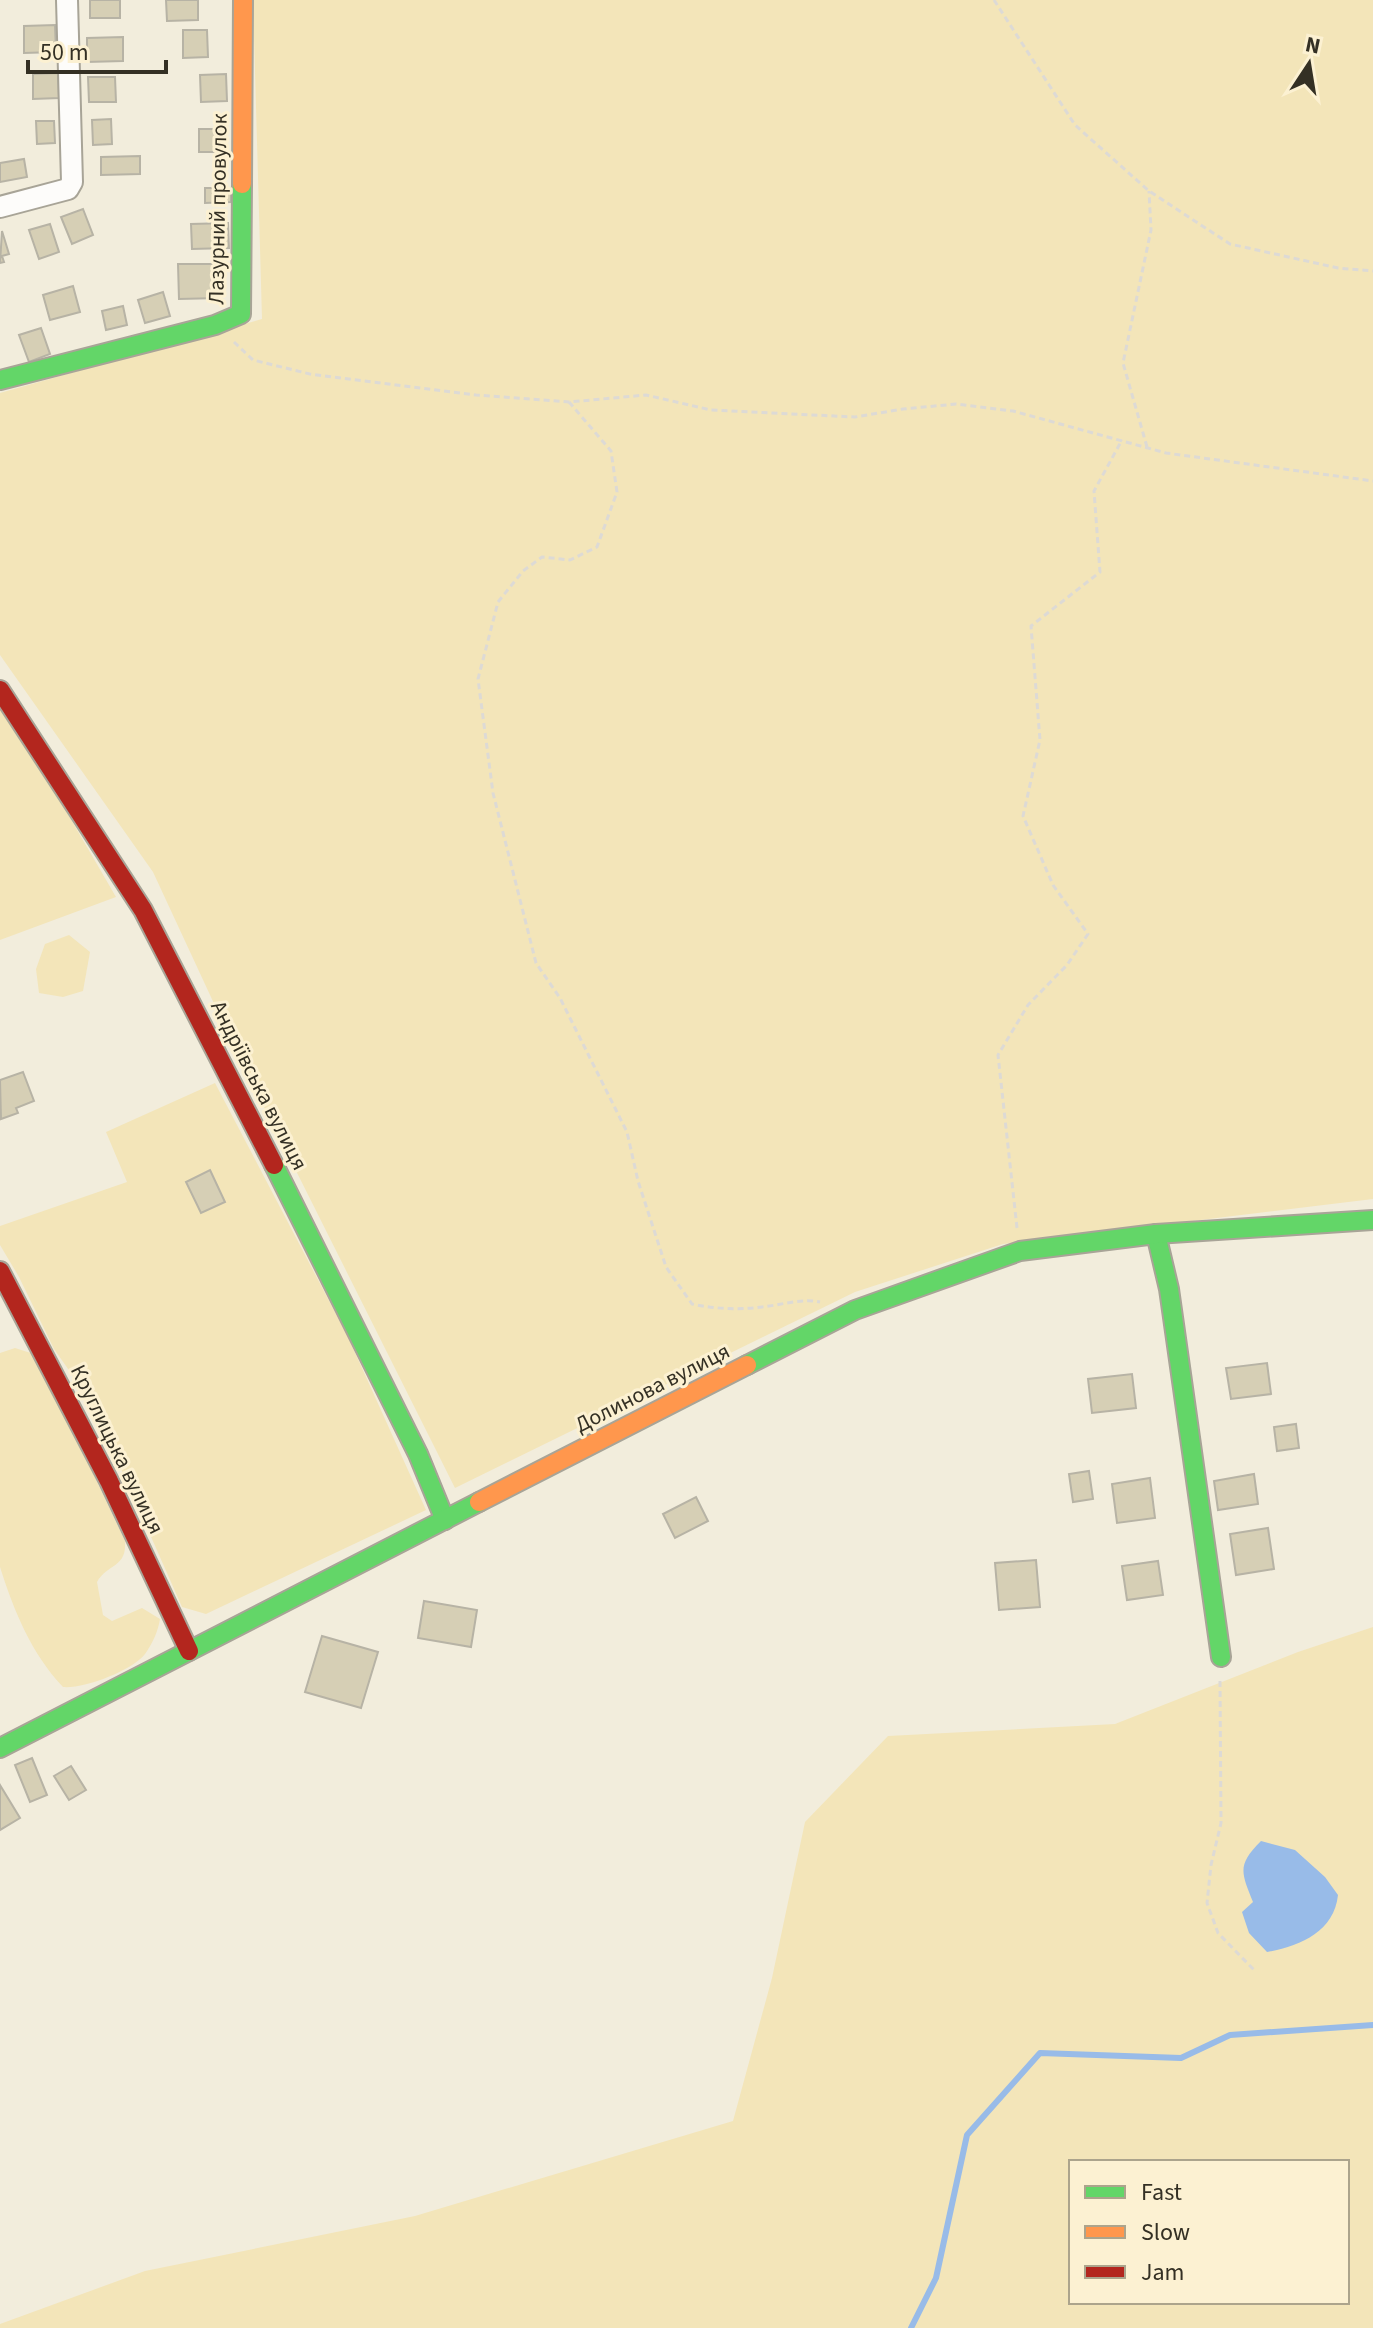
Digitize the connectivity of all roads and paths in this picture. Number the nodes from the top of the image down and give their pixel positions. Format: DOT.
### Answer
graph roads {
  1 [pos="67,0"];
  2 [pos="243,0"];
  3 [pos="994,0"];
  4 [pos="1149,191"];
  5 [pos="0,207"];
  6 [pos="1373,271"];
  7 [pos="215,325"];
  8 [pos="0,380"];
  9 [pos="569,402"];
  10 [pos="1122,440"];
  11 [pos="1147,447"];
  12 [pos="1373,481"];
  13 [pos="0,690"];
  14 [pos="1373,1220"];
  15 [pos="1156,1234"];
  16 [pos="1020,1251"];
  17 [pos="0,1271"];
  18 [pos="855,1310"];
  19 [pos="445,1520"];
  20 [pos="189,1651"];
  21 [pos="1221,1657"];
  22 [pos="0,1748"];
  23 [pos="1254,1970"];
  1 -- 5 [label="street"];
  2 -- 7 [label="street, Лазурний провулок"];
  3 -- 4 [label="path"];
  4 -- 6 [label="path"];
  4 -- 11 [label="path"];
  7 -- 8 [label="street, Лазурний провулок"];
  7 -- 9 [label="path"];
  9 -- 10 [label="path"];
  9 -- 18 [label="path"];
  10 -- 11 [label="path"];
  10 -- 16 [label="path"];
  11 -- 12 [label="path"];
  13 -- 19 [label="street, Андріївська вулиця"];
  14 -- 15 [label="street, Долинова вулиця"];
  15 -- 16 [label="street, Долинова вулиця"];
  15 -- 21 [label="street"];
  16 -- 18 [label="street, Долинова вулиця"];
  17 -- 20 [label="street, Круглицька вулиця"];
  18 -- 19 [label="street, Долинова вулиця"];
  19 -- 20 [label="street, Долинова вулиця"];
  20 -- 22 [label="street, Долинова вулиця"];
  21 -- 23 [label="path"];
}
